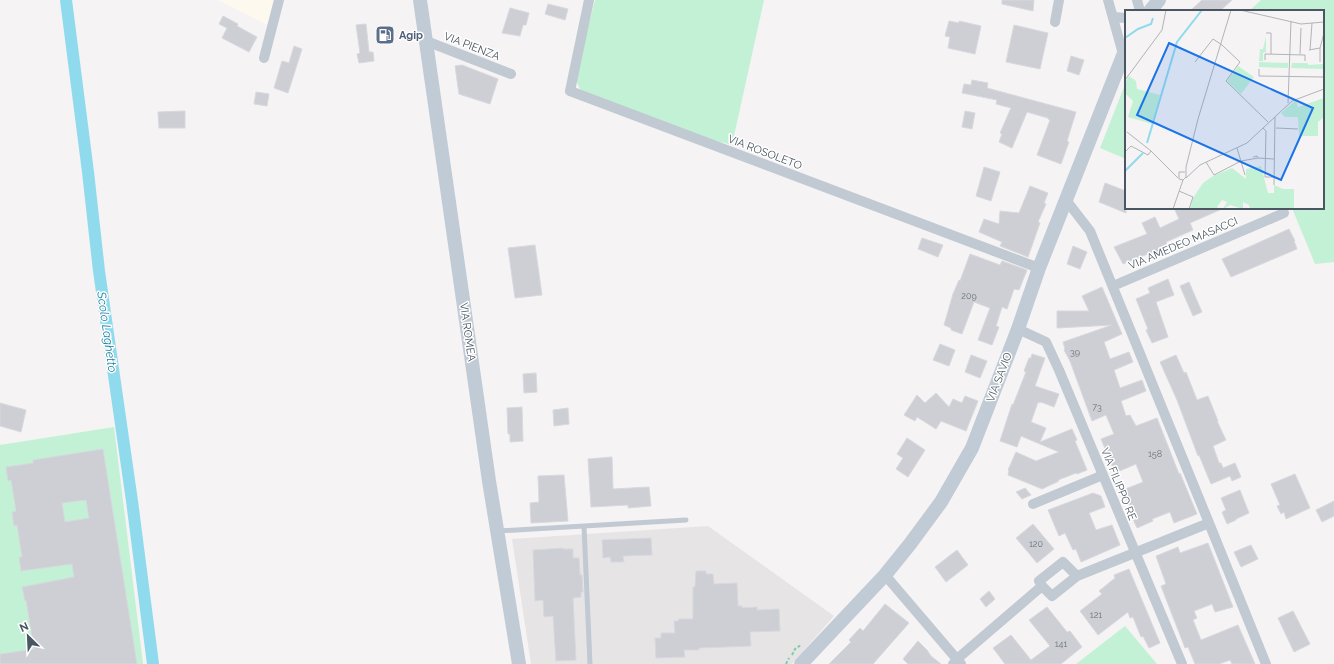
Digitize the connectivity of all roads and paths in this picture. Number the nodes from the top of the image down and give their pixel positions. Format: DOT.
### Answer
graph roads {
  1 [pos="279,0"];
  2 [pos="420,0"];
  3 [pos="589,0"];
  4 [pos="1059,0"];
  5 [pos="1108,0"];
  6 [pos="1137,0"];
  7 [pos="1159,0"];
  8 [pos="1140,10"];
  9 [pos="1151,10"];
  10 [pos="1113,17"];
  11 [pos="1125,18"];
  12 [pos="1055,22"];
  13 [pos="426,41"];
  14 [pos="1124,51"];
  15 [pos="264,58"];
  16 [pos="510,74"];
  17 [pos="1066,200"];
  18 [pos="1284,213"];
  19 [pos="1039,268"];
  20 [pos="1113,286"];
  21 [pos="1018,329"];
  22 [pos="1102,475"];
  23 [pos="1033,504"];
  24 [pos="686,520"];
  25 [pos="1209,523"];
  26 [pos="584,526"];
  27 [pos="497,531"];
  28 [pos="1134,553"];
  29 [pos="884,575"];
  30 [pos="1077,576"];
  31 [pos="1042,586"];
  32 [pos="806,641"];
  33 [pos="957,662"];
  34 [pos="519,664"];
  35 [pos="590,664"];
  36 [pos="786,664"];
  37 [pos="801,664"];
  38 [pos="1182,664"];
  39 [pos="1266,664"];
  1 -- 15 [label="street"];
  2 -- 13 [label="street, VIA ROMEA"];
  3 -- 19 [label="street, VIA ROSOLETO"];
  4 -- 12 [label="street"];
  5 -- 10 [label="street"];
  6 -- 8 [label="street"];
  7 -- 9 [label="street"];
  10 -- 11 [label="street"];
  10 -- 14 [label="street"];
  13 -- 16 [label="street, VIA PIENZA"];
  13 -- 27 [label="street, VIA ROMEA"];
  14 -- 17 [label="street, VIA SAVIO"];
  17 -- 19 [label="street, VIA SAVIO"];
  17 -- 20 [label="street"];
  18 -- 20 [label="street, VIA AMEDEO MASACCI"];
  19 -- 21 [label="street, VIA SAVIO"];
  20 -- 25 [label="street"];
  21 -- 22 [label="street, VIA FILIPPO RE"];
  21 -- 29 [label="street, VIA SAVIO"];
  22 -- 23 [label="street"];
  22 -- 28 [label="street, VIA FILIPPO RE"];
  24 -- 26 [label="lane"];
  25 -- 28 [label="street"];
  25 -- 39 [label="street"];
  26 -- 27 [label="lane"];
  26 -- 35 [label="lane"];
  27 -- 34 [label="street, VIA ROMEA"];
  28 -- 30 [label="street"];
  28 -- 38 [label="street, VIA FILIPPO RE"];
  29 -- 33 [label="street"];
  29 -- 37 [label="street, VIA SAVIO"];
  30 -- 31 [label="street"];
  30 -- 31 [label="street"];
  31 -- 33 [label="street"];
  32 -- 36 [label="path"];
}
